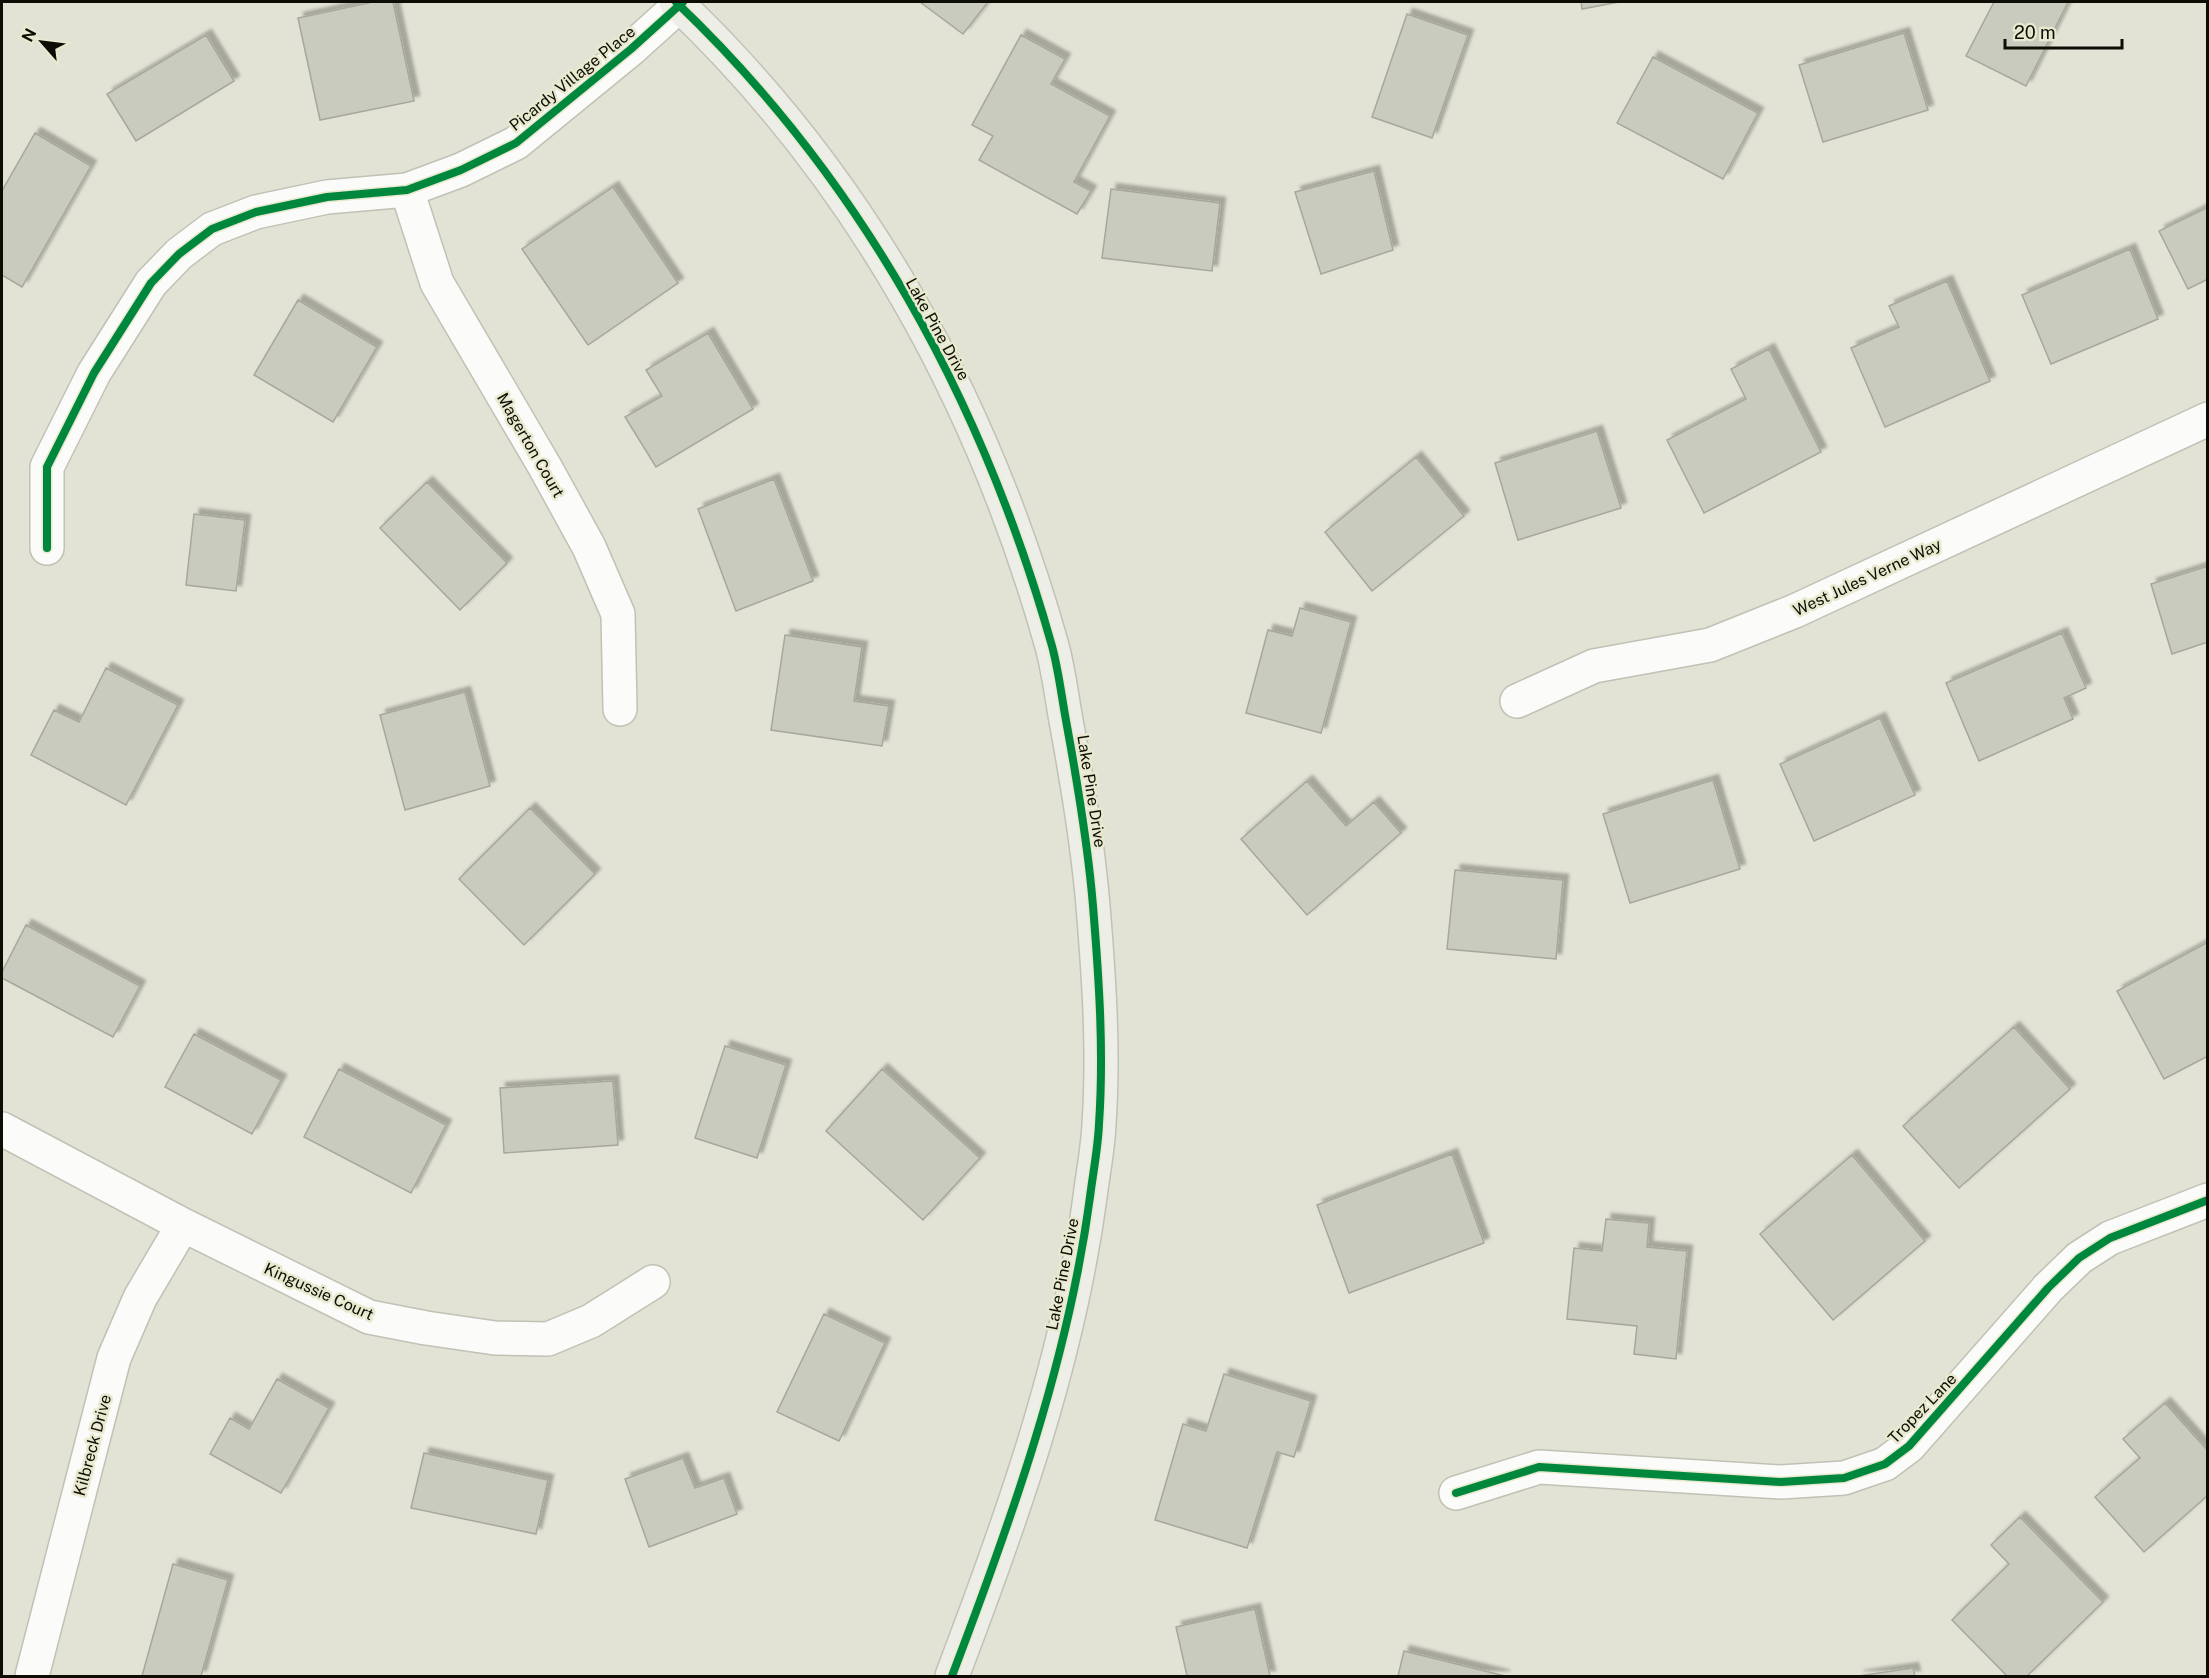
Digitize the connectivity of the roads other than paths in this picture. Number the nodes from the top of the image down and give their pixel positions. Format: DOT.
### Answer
graph roads {
  1 [pos="680,3"];
  2 [pos="407,190"];
  3 [pos="2208,419"];
  4 [pos="47,548"];
  5 [pos="1517,701"];
  6 [pos="620,709"];
  7 [pos="2,1129"];
  8 [pos="2208,1200"];
  9 [pos="183,1225"];
  10 [pos="653,1282"];
  11 [pos="1456,1493"];
  12 [pos="32,1677"];
  13 [pos="952,1677"];
  1 -- 2 [label="street, Picardy Village Place"];
  1 -- 13 [label="main road, Lake Pine Drive"];
  2 -- 4 [label="street, Picardy Village Place"];
  2 -- 6 [label="street, Magerton Court"];
  3 -- 5 [label="street, West Jules Verne Way"];
  7 -- 9 [label="street, Kingussie Court"];
  8 -- 11 [label="street, Tropez Lane"];
  9 -- 10 [label="street, Kingussie Court"];
  9 -- 12 [label="street, Kilbreck Drive"];
}
